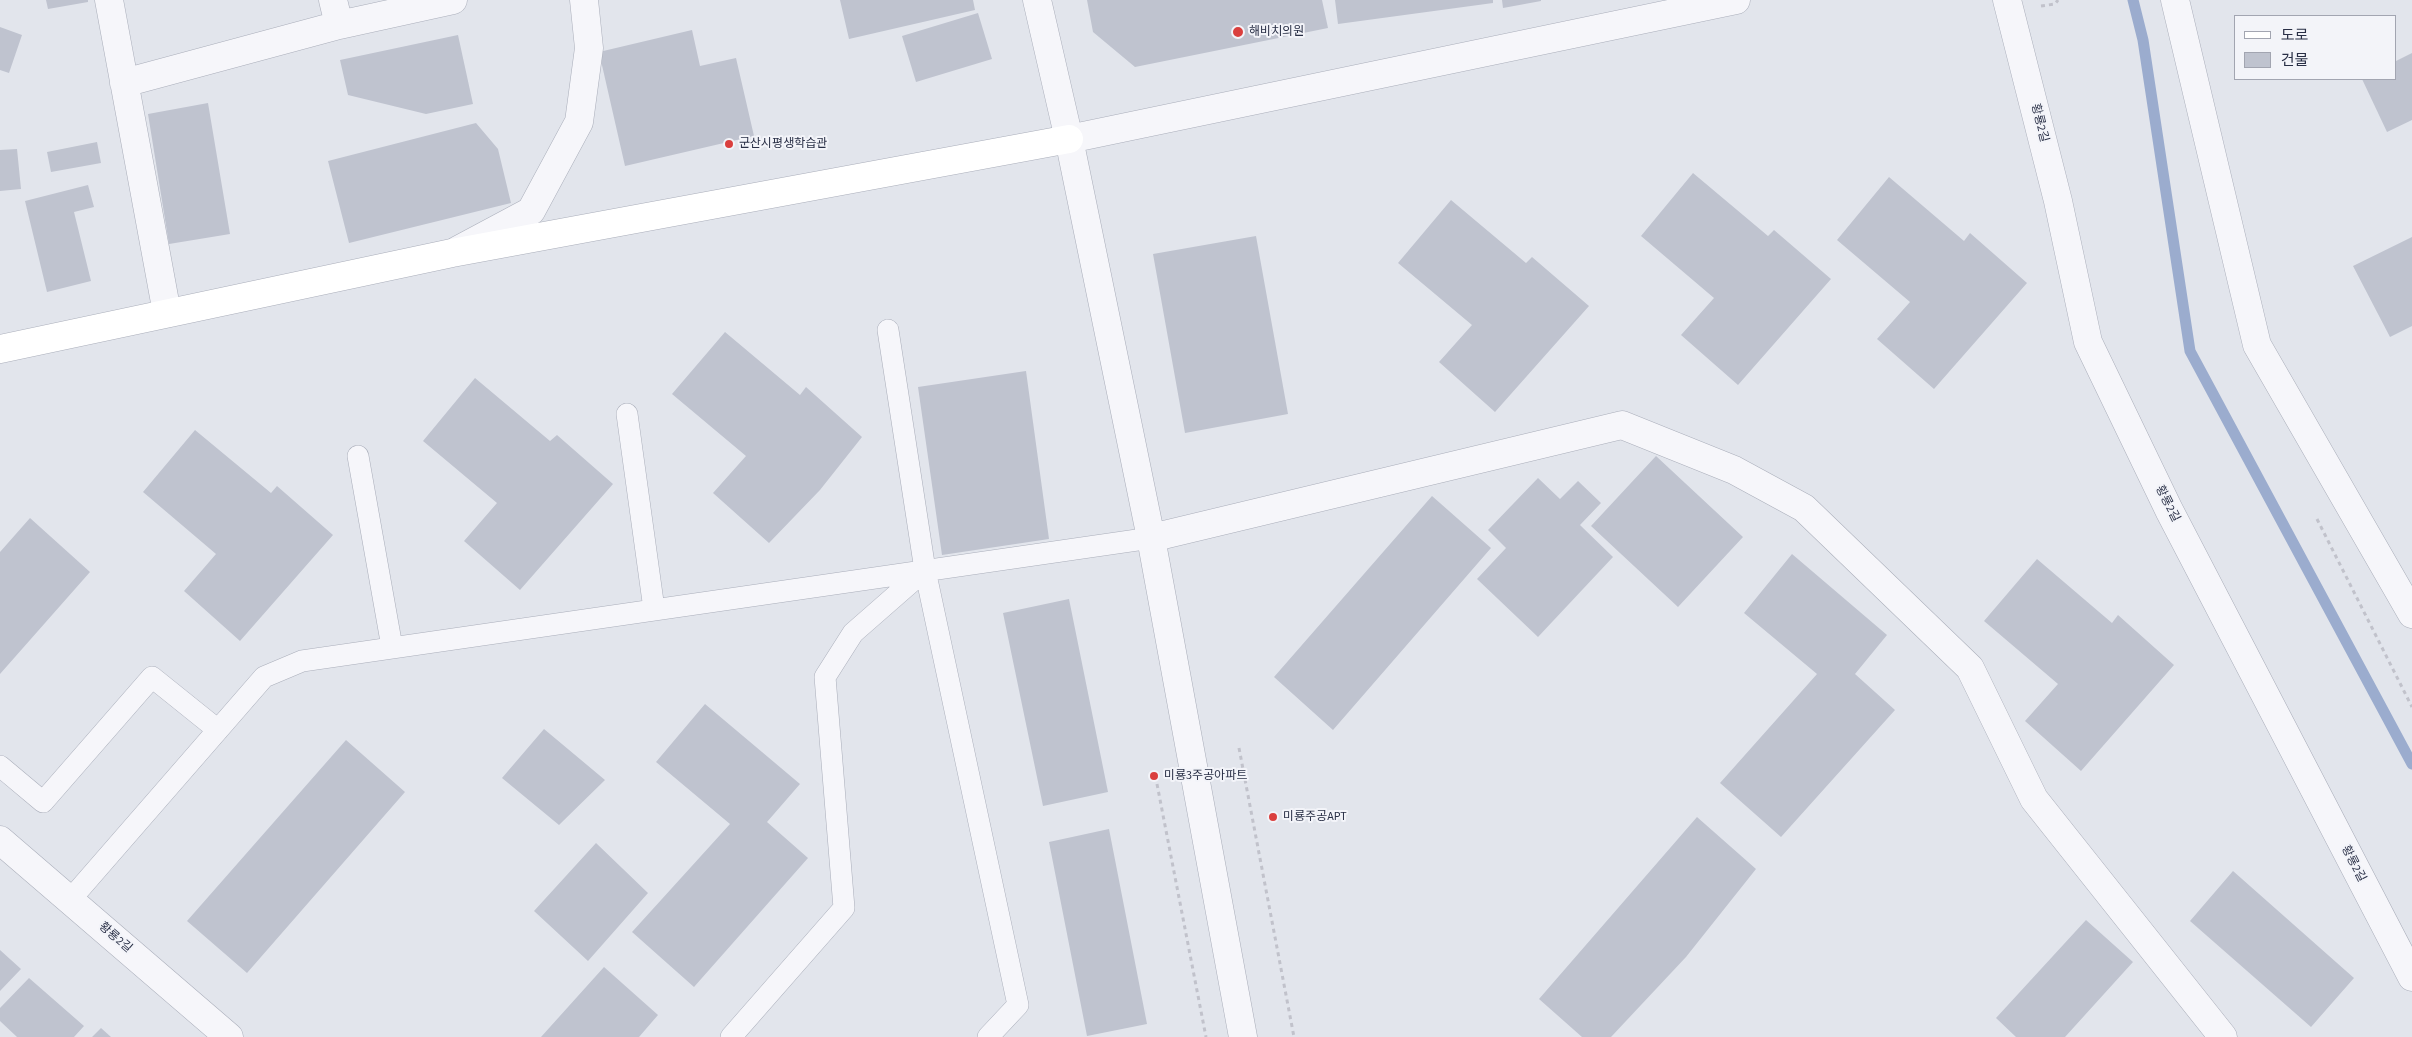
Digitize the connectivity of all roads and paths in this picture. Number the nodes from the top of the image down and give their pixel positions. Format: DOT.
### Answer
graph roads {
  1 [pos="109,0"];
  2 [pos="453,0"];
  3 [pos="584,0"];
  4 [pos="1037,0"];
  5 [pos="1736,0"];
  6 [pos="2007,0"];
  7 [pos="2175,0"];
  8 [pos="336,12"];
  9 [pos="124,83"];
  10 [pos="1069,139"];
  11 [pos="452,253"];
  12 [pos="168,313"];
  13 [pos="888,330"];
  14 [pos="0,348"];
  15 [pos="627,414"];
  16 [pos="358,456"];
  17 [pos="1151,538"];
  18 [pos="925,570"];
  19 [pos="654,609"];
  20 [pos="2412,614"];
  21 [pos="392,647"];
  22 [pos="218,730"];
  23 [pos="1239,748"];
  24 [pos="0,766"];
  25 [pos="1157,784"];
  26 [pos="0,840"];
  27 [pos="70,900"];
  28 [pos="2412,977"];
  29 [pos="229,1037"];
  30 [pos="730,1037"];
  31 [pos="988,1037"];
  32 [pos="1206,1037"];
  33 [pos="1243,1037"];
  34 [pos="1294,1037"];
  35 [pos="2223,1037"];
  1 -- 9 [label="street"];
  2 -- 8 [label="street"];
  3 -- 11 [label="street"];
  4 -- 10 [label="street"];
  5 -- 10 [label="street"];
  6 -- 28 [label="street, 황룡2길"];
  7 -- 20 [label="street"];
  8 -- 9 [label="street"];
  9 -- 12 [label="street"];
  10 -- 11 [label="street"];
  10 -- 17 [label="street"];
  11 -- 12 [label="street"];
  12 -- 14 [label="street"];
  13 -- 18 [label="lane"];
  15 -- 19 [label="lane"];
  16 -- 21 [label="lane"];
  17 -- 18 [label="lane"];
  17 -- 33 [label="street"];
  17 -- 35 [label="street"];
  18 -- 19 [label="lane"];
  18 -- 30 [label="lane"];
  18 -- 31 [label="lane"];
  19 -- 21 [label="lane"];
  21 -- 22 [label="lane"];
  22 -- 24 [label="lane"];
  22 -- 27 [label="lane"];
  23 -- 34 [label="path"];
  25 -- 32 [label="path"];
  26 -- 27 [label="street, 황룡2길"];
  27 -- 29 [label="street, 황룡2길"];
}
